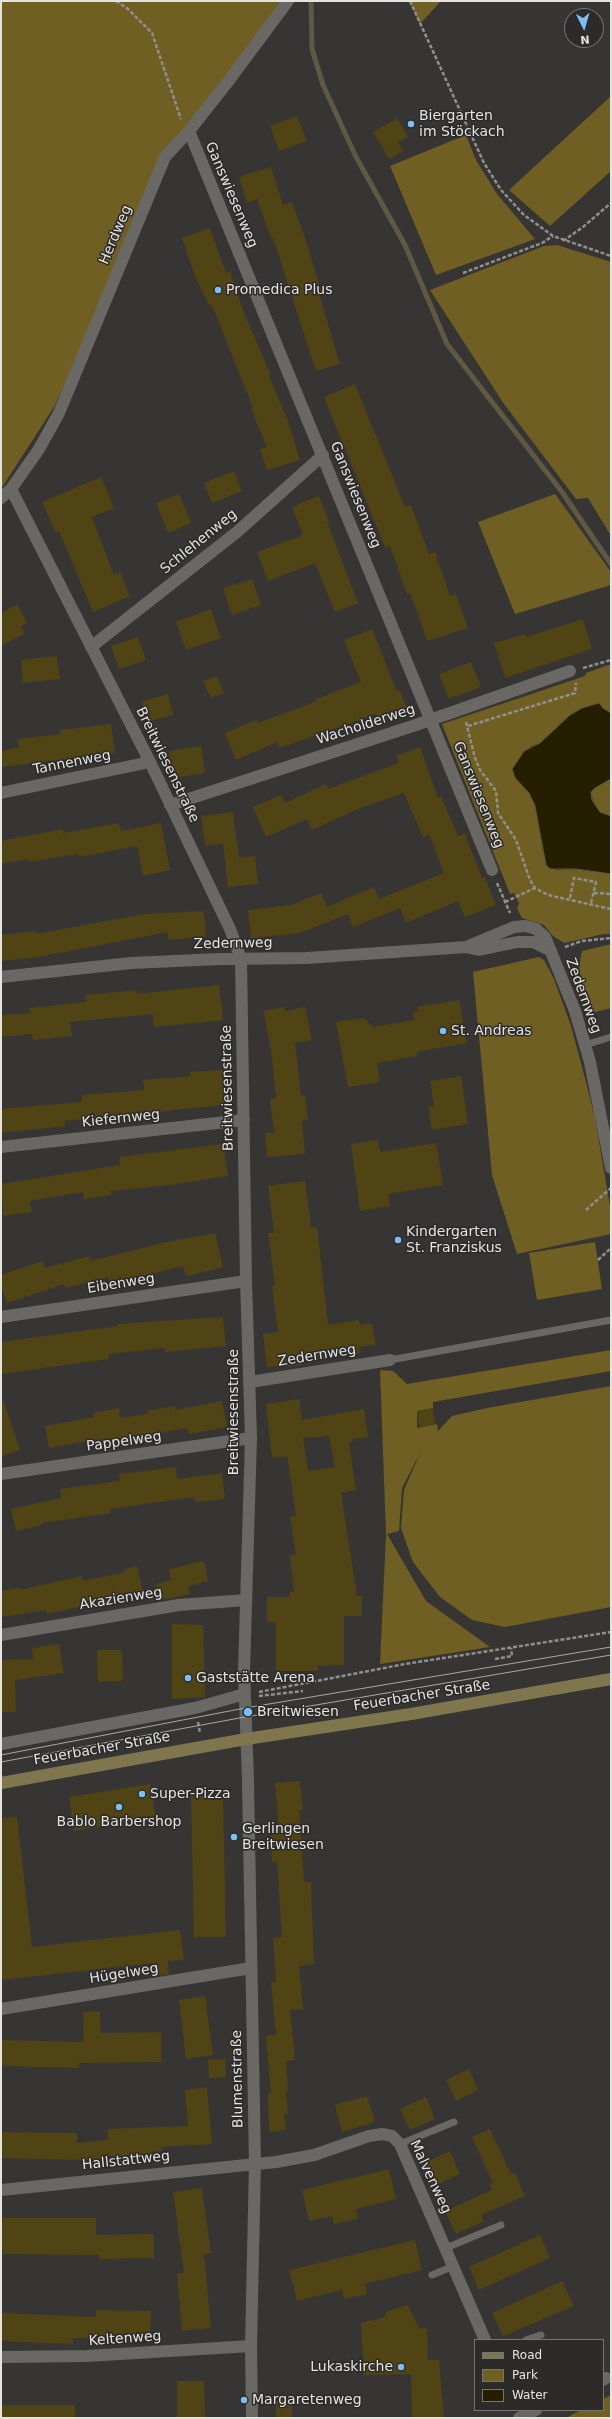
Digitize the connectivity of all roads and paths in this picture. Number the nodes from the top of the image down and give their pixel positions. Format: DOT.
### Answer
graph roads {
  1 [pos="116,1"];
  2 [pos="288,1"];
  3 [pos="410,1"];
  4 [pos="189,131"];
  5 [pos="611,203"];
  6 [pos="553,236"];
  7 [pos="563,241"];
  8 [pos="611,256"];
  9 [pos="463,272"];
  10 [pos="323,455"];
  11 [pos="11,489"];
  12 [pos="1,498"];
  13 [pos="91,648"];
  14 [pos="611,660"];
  15 [pos="570,671"];
  16 [pos="575,692"];
  17 [pos="460,709"];
  18 [pos="431,719"];
  19 [pos="468,726"];
  20 [pos="150,762"];
  21 [pos="1,793"];
  22 [pos="170,805"];
  23 [pos="492,870"];
  24 [pos="535,888"];
  25 [pos="594,893"];
  26 [pos="611,894"];
  27 [pos="570,898"];
  28 [pos="505,902"];
  29 [pos="592,903"];
  30 [pos="611,909"];
  31 [pos="611,938"];
  32 [pos="551,951"];
  33 [pos="241,959"];
  34 [pos="1,977"];
  35 [pos="611,1037"];
  36 [pos="585,1045"];
  37 [pos="244,1120"];
  38 [pos="1,1147"];
  39 [pos="611,1168"];
  40 [pos="611,1188"];
  41 [pos="586,1210"];
  42 [pos="611,1248"];
  43 [pos="598,1260"];
  44 [pos="246,1280"];
  45 [pos="1,1317"];
  46 [pos="611,1320"];
  47 [pos="390,1360"];
  48 [pos="250,1382"];
  49 [pos="251,1438"];
  50 [pos="1,1474"];
  51 [pos="246,1600"];
  52 [pos="611,1632"];
  53 [pos="1,1635"];
  54 [pos="511,1648"];
  55 [pos="495,1659"];
  56 [pos="611,1679"];
  57 [pos="304,1691"];
  58 [pos="244,1694"];
  59 [pos="195,1708"];
  60 [pos="246,1739"];
  61 [pos="1,1744"];
  62 [pos="216,1744"];
  63 [pos="1,1782"];
  64 [pos="251,1968"];
  65 [pos="1,2009"];
  66 [pos="454,2122"];
  67 [pos="400,2144"];
  68 [pos="255,2163"];
  69 [pos="1,2190"];
  70 [pos="501,2225"];
  71 [pos="446,2248"];
  72 [pos="454,2266"];
  73 [pos="432,2275"];
  74 [pos="541,2335"];
  75 [pos="485,2339"];
  76 [pos="529,2339"];
  77 [pos="251,2346"];
  78 [pos="1,2357"];
  79 [pos="534,2411"];
  80 [pos="252,2418"];
  81 [pos="518,2418"];
  1 -- 4 [label="path"];
  2 -- 4 [label="street, Herdweg"];
  3 -- 6 [label="path"];
  4 -- 10 [label="street, Ganswiesenweg"];
  4 -- 11 [label="street, Herdweg"];
  5 -- 7 [label="path"];
  6 -- 7 [label="path"];
  6 -- 9 [label="path"];
  7 -- 8 [label="path"];
  10 -- 13 [label="street, Schlehenweg"];
  10 -- 18 [label="street, Ganswiesenweg"];
  11 -- 12 [label="street, Herdweg"];
  11 -- 13 [label="street, Breitwiesenstraße"];
  13 -- 20 [label="street, Breitwiesenstraße"];
  14 -- 15 [label="path"];
  15 -- 17 [label="street, Wacholderweg"];
  16 -- 19 [label="path"];
  17 -- 18 [label="street, Wacholderweg"];
  17 -- 19 [label="path"];
  18 -- 22 [label="street, Wacholderweg"];
  18 -- 23 [label="street, Ganswiesenweg"];
  19 -- 24 [label="path"];
  20 -- 21 [label="street, Tannenweg"];
  20 -- 22 [label="street, Breitwiesenstraße"];
  22 -- 33 [label="street, Breitwiesenstraße"];
  24 -- 27 [label="path"];
  24 -- 28 [label="path"];
  25 -- 26 [label="path"];
  25 -- 27 [label="path"];
  25 -- 29 [label="path"];
  27 -- 29 [label="path"];
  29 -- 30 [label="path"];
  31 -- 32 [label="path"];
  32 -- 33 [label="street, Zedernweg"];
  32 -- 36 [label="street, Zedernweg"];
  33 -- 34 [label="street, Zedernweg"];
  33 -- 37 [label="street, Breitwiesenstraße"];
  35 -- 36 [label="lane"];
  36 -- 39 [label="street, Zedernweg"];
  37 -- 38 [label="street, Kiefernweg"];
  37 -- 44 [label="street, Breitwiesenstraße"];
  40 -- 41 [label="path"];
  42 -- 43 [label="path"];
  44 -- 45 [label="street, Eibenweg"];
  44 -- 48 [label="street, Breitwiesenstraße"];
  46 -- 47 [label="lane"];
  47 -- 48 [label="street, Zedernweg"];
  48 -- 49 [label="street, Breitwiesenstraße"];
  49 -- 50 [label="street, Pappelweg"];
  49 -- 51 [label="street, Breitwiesenstraße"];
  51 -- 53 [label="street, Akazienweg"];
  51 -- 58 [label="street, Breitwiesenstraße"];
  52 -- 54 [label="path"];
  54 -- 55 [label="path"];
  54 -- 58 [label="path"];
  56 -- 60 [label="main road, Feuerbacher Straße"];
  57 -- 58 [label="path"];
  58 -- 59 [label="street, Feuerbacher Straße"];
  58 -- 60 [label="street, Breitwiesenstraße"];
  59 -- 61 [label="street, Feuerbacher Straße"];
  59 -- 62 [label="path"];
  60 -- 62 [label="main road, Feuerbacher Straße"];
  60 -- 64 [label="street, Blumenstraße"];
  62 -- 63 [label="main road, Feuerbacher Straße"];
  64 -- 65 [label="street, Hügelweg"];
  64 -- 68 [label="street, Blumenstraße"];
  66 -- 67 [label="lane"];
  67 -- 68 [label="street, Malvenweg"];
  67 -- 71 [label="street, Malvenweg"];
  68 -- 69 [label="street, Hallstattweg"];
  68 -- 77 [label="street, Blumenstraße"];
  70 -- 71 [label="lane"];
  71 -- 72 [label="street, Malvenweg"];
  72 -- 73 [label="lane"];
  72 -- 75 [label="street, Malvenweg"];
  74 -- 76 [label="lane"];
  77 -- 78 [label="street, Keltenweg"];
  77 -- 80 [label="street, Blumenstraße"];
  79 -- 81 [label="street"];
}
